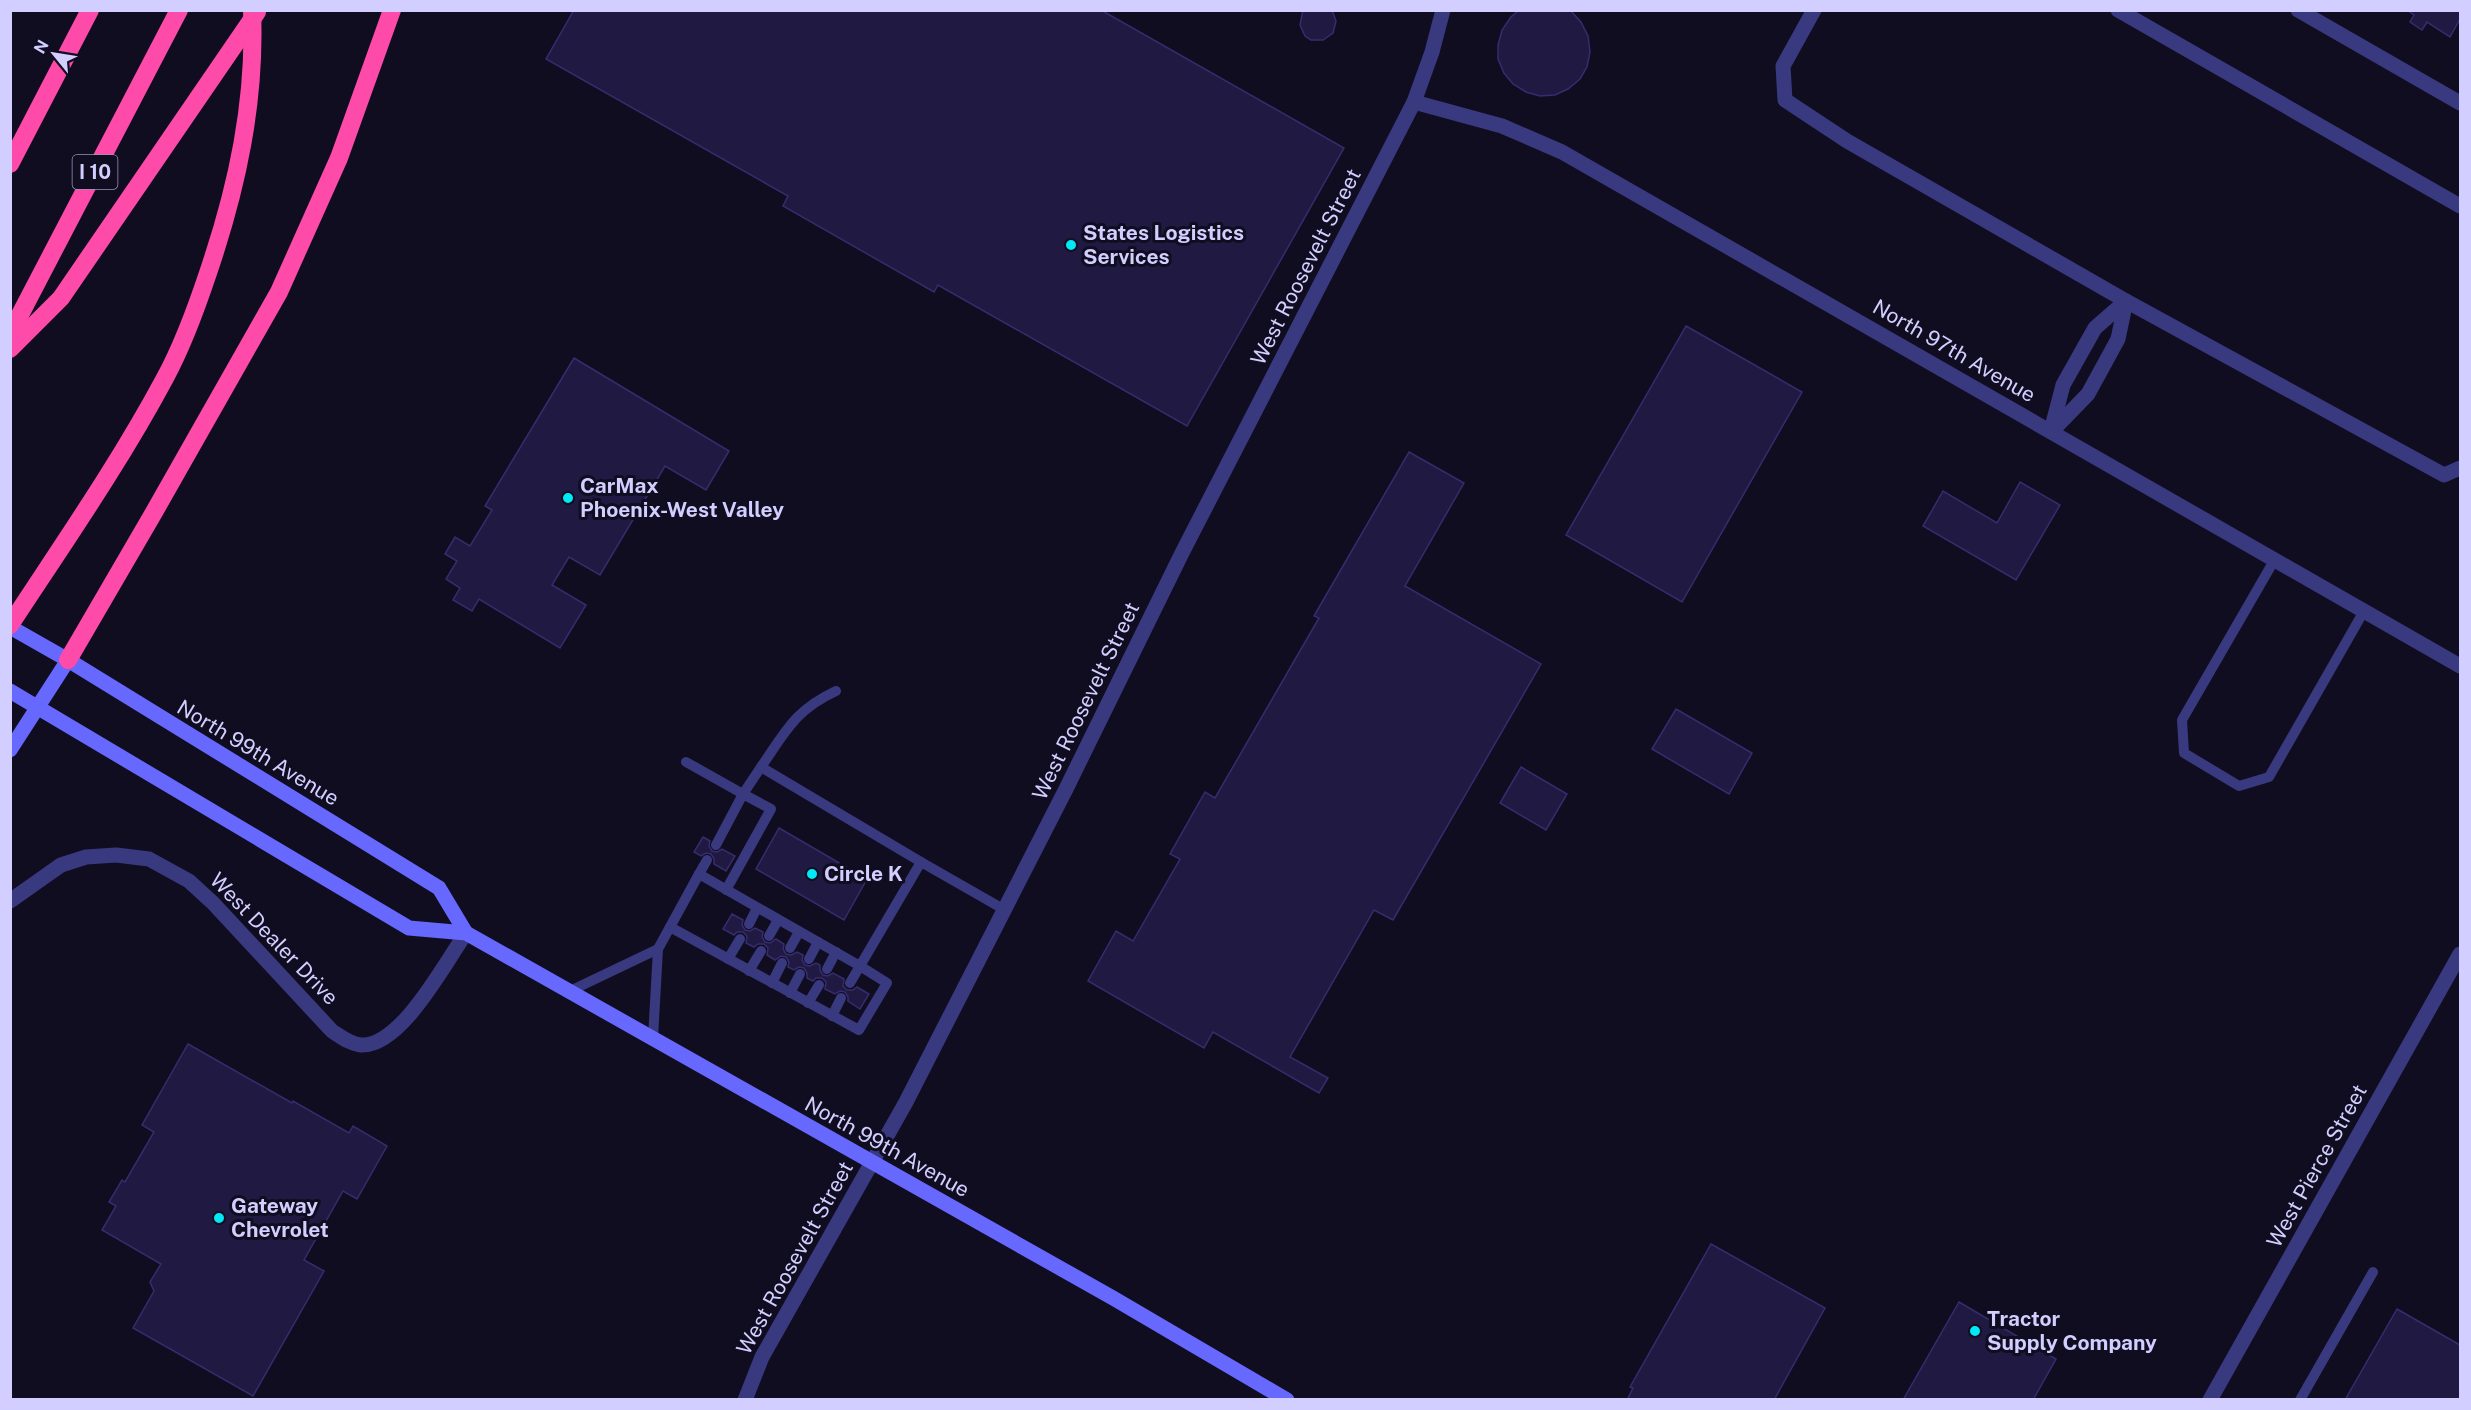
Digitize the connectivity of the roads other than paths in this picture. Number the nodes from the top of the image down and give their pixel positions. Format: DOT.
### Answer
graph roads {
  1 [pos="90,10"];
  2 [pos="179,10"];
  3 [pos="252,10"];
  4 [pos="258,10"];
  5 [pos="392,10"];
  6 [pos="1443,10"];
  7 [pos="1814,10"];
  8 [pos="2118,10"];
  9 [pos="2298,10"];
  10 [pos="1414,102"];
  11 [pos="2460,103"];
  12 [pos="10,164"];
  13 [pos="2460,206"];
  14 [pos="2126,301"];
  15 [pos="10,334"];
  16 [pos="10,349"];
  17 [pos="2051,431"];
  18 [pos="2460,468"];
  19 [pos="2275,559"];
  20 [pos="2364,611"];
  21 [pos="10,626"];
  22 [pos="68,660"];
  23 [pos="2460,666"];
  24 [pos="10,691"];
  25 [pos="836,691"];
  26 [pos="39,708"];
  27 [pos="10,750"];
  28 [pos="686,762"];
  29 [pos="760,767"];
  30 [pos="743,794"];
  31 [pos="716,845"];
  32 [pos="707,860"];
  33 [pos="921,862"];
  34 [pos="699,874"];
  35 [pos="726,890"];
  36 [pos="10,901"];
  37 [pos="757,908"];
  38 [pos="1005,910"];
  39 [pos="778,920"];
  40 [pos="749,924"];
  41 [pos="670,927"];
  42 [pos="799,932"];
  43 [pos="466,933"];
  44 [pos="769,936"];
  45 [pos="740,939"];
  46 [pos="818,942"];
  47 [pos="790,948"];
  48 [pos="658,949"];
  49 [pos="761,951"];
  50 [pos="836,952"];
  51 [pos="2460,954"];
  52 [pos="728,959"];
  53 [pos="809,959"];
  54 [pos="782,963"];
  55 [pos="860,966"];
  56 [pos="827,969"];
  57 [pos="749,970"];
  58 [pos="800,974"];
  59 [pos="772,983"];
  60 [pos="850,983"];
  61 [pos="819,985"];
  62 [pos="570,991"];
  63 [pos="790,993"];
  64 [pos="841,998"];
  65 [pos="808,1003"];
  66 [pos="832,1016"];
  67 [pos="653,1038"];
  68 [pos="872,1162"];
  69 [pos="2373,1272"];
  70 [pos="745,1400"];
  71 [pos="1287,1400"];
  72 [pos="2210,1400"];
  73 [pos="2300,1400"];
  1 -- 12 [label="highway"];
  2 -- 15 [label="highway, I 10"];
  3 -- 21 [label="highway, bridge"];
  4 -- 16 [label="highway"];
  5 -- 22 [label="highway"];
  6 -- 10 [label="street, West Roosevelt Street"];
  7 -- 14 [label="street"];
  8 -- 13 [label="street"];
  9 -- 11 [label="street"];
  10 -- 17 [label="street, North 97th Avenue"];
  10 -- 38 [label="street, West Roosevelt Street"];
  14 -- 17 [label="street"];
  14 -- 17 [label="street"];
  14 -- 18 [label="street"];
  17 -- 19 [label="street, North 97th Avenue"];
  19 -- 20 [label="street, North 97th Avenue"];
  19 -- 20 [label="lane"];
  20 -- 23 [label="street, North 97th Avenue"];
  21 -- 22 [label="main road, North 99th Avenue"];
  22 -- 26 [label="main road"];
  22 -- 43 [label="main road, North 99th Avenue"];
  24 -- 26 [label="main road, North 99th Avenue"];
  25 -- 29 [label="lane"];
  26 -- 27 [label="main road"];
  26 -- 43 [label="main road, North 99th Avenue"];
  28 -- 30 [label="lane"];
  29 -- 30 [label="lane"];
  29 -- 33 [label="lane"];
  30 -- 31 [label="lane"];
  30 -- 35 [label="lane"];
  32 -- 34 [label="lane"];
  33 -- 38 [label="lane"];
  33 -- 55 [label="lane"];
  34 -- 35 [label="lane"];
  34 -- 41 [label="lane"];
  35 -- 37 [label="lane"];
  36 -- 43 [label="street, West Dealer Drive"];
  37 -- 39 [label="lane"];
  37 -- 40 [label="lane"];
  38 -- 68 [label="street, West Roosevelt Street"];
  39 -- 42 [label="lane"];
  39 -- 44 [label="lane"];
  41 -- 48 [label="lane"];
  41 -- 52 [label="lane"];
  42 -- 46 [label="lane"];
  42 -- 47 [label="lane"];
  43 -- 62 [label="main road, North 99th Avenue"];
  45 -- 52 [label="lane"];
  46 -- 50 [label="lane"];
  46 -- 53 [label="lane"];
  48 -- 62 [label="lane"];
  48 -- 67 [label="lane"];
  49 -- 57 [label="lane"];
  50 -- 55 [label="lane"];
  50 -- 56 [label="lane"];
  51 -- 72 [label="street, West Pierce Street"];
  52 -- 57 [label="lane"];
  54 -- 59 [label="lane"];
  55 -- 60 [label="lane"];
  55 -- 66 [label="lane"];
  57 -- 59 [label="lane"];
  58 -- 63 [label="lane"];
  59 -- 63 [label="lane"];
  61 -- 65 [label="lane"];
  62 -- 67 [label="main road, North 99th Avenue"];
  63 -- 65 [label="lane"];
  64 -- 66 [label="lane"];
  65 -- 66 [label="lane"];
  67 -- 68 [label="main road, North 99th Avenue"];
  68 -- 70 [label="street, West Roosevelt Street"];
  68 -- 71 [label="main road, North 99th Avenue"];
  69 -- 73 [label="lane"];
}
